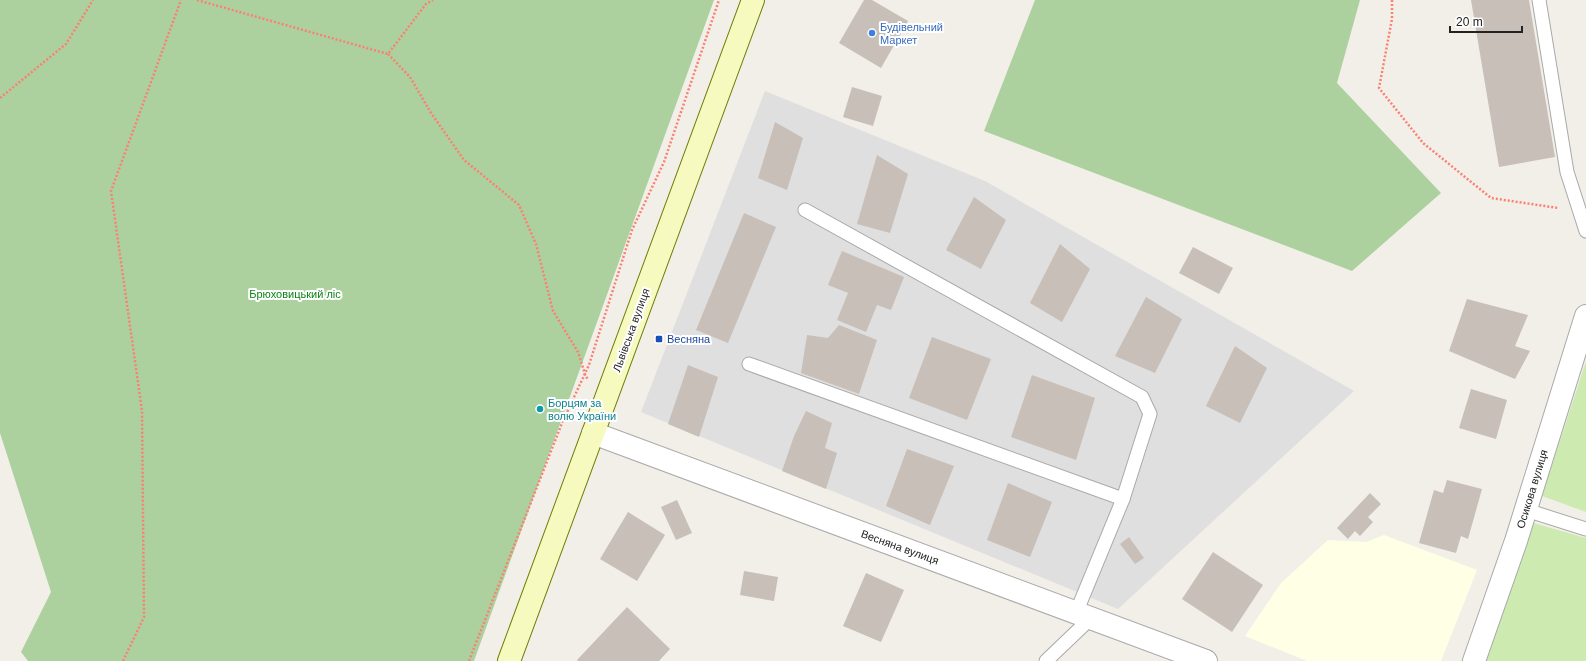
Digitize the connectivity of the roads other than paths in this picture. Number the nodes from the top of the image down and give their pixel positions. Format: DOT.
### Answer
graph roads {
  1 [pos="753,0"];
  2 [pos="1539,0"];
  3 [pos="805,210"];
  4 [pos="1586,231"];
  5 [pos="1586,316"];
  6 [pos="749,364"];
  7 [pos="593,433"];
  8 [pos="1123,499"];
  9 [pos="1526,510"];
  10 [pos="1586,529"];
  11 [pos="1084,615"];
  12 [pos="509,661"];
  13 [pos="1046,661"];
  14 [pos="1206,661"];
  15 [pos="1474,661"];
  1 -- 7 [label="main road, Львівська вулиця"];
  2 -- 4 [label="lane"];
  3 -- 8 [label="lane"];
  5 -- 9 [label="street, Осикова вулиця"];
  6 -- 8 [label="lane"];
  7 -- 11 [label="street, Весняна вулиця"];
  7 -- 12 [label="main road, Львівська вулиця"];
  8 -- 11 [label="lane"];
  9 -- 10 [label="lane"];
  9 -- 15 [label="street, Осикова вулиця"];
  11 -- 13 [label="lane"];
  11 -- 14 [label="street, Весняна вулиця"];
}
